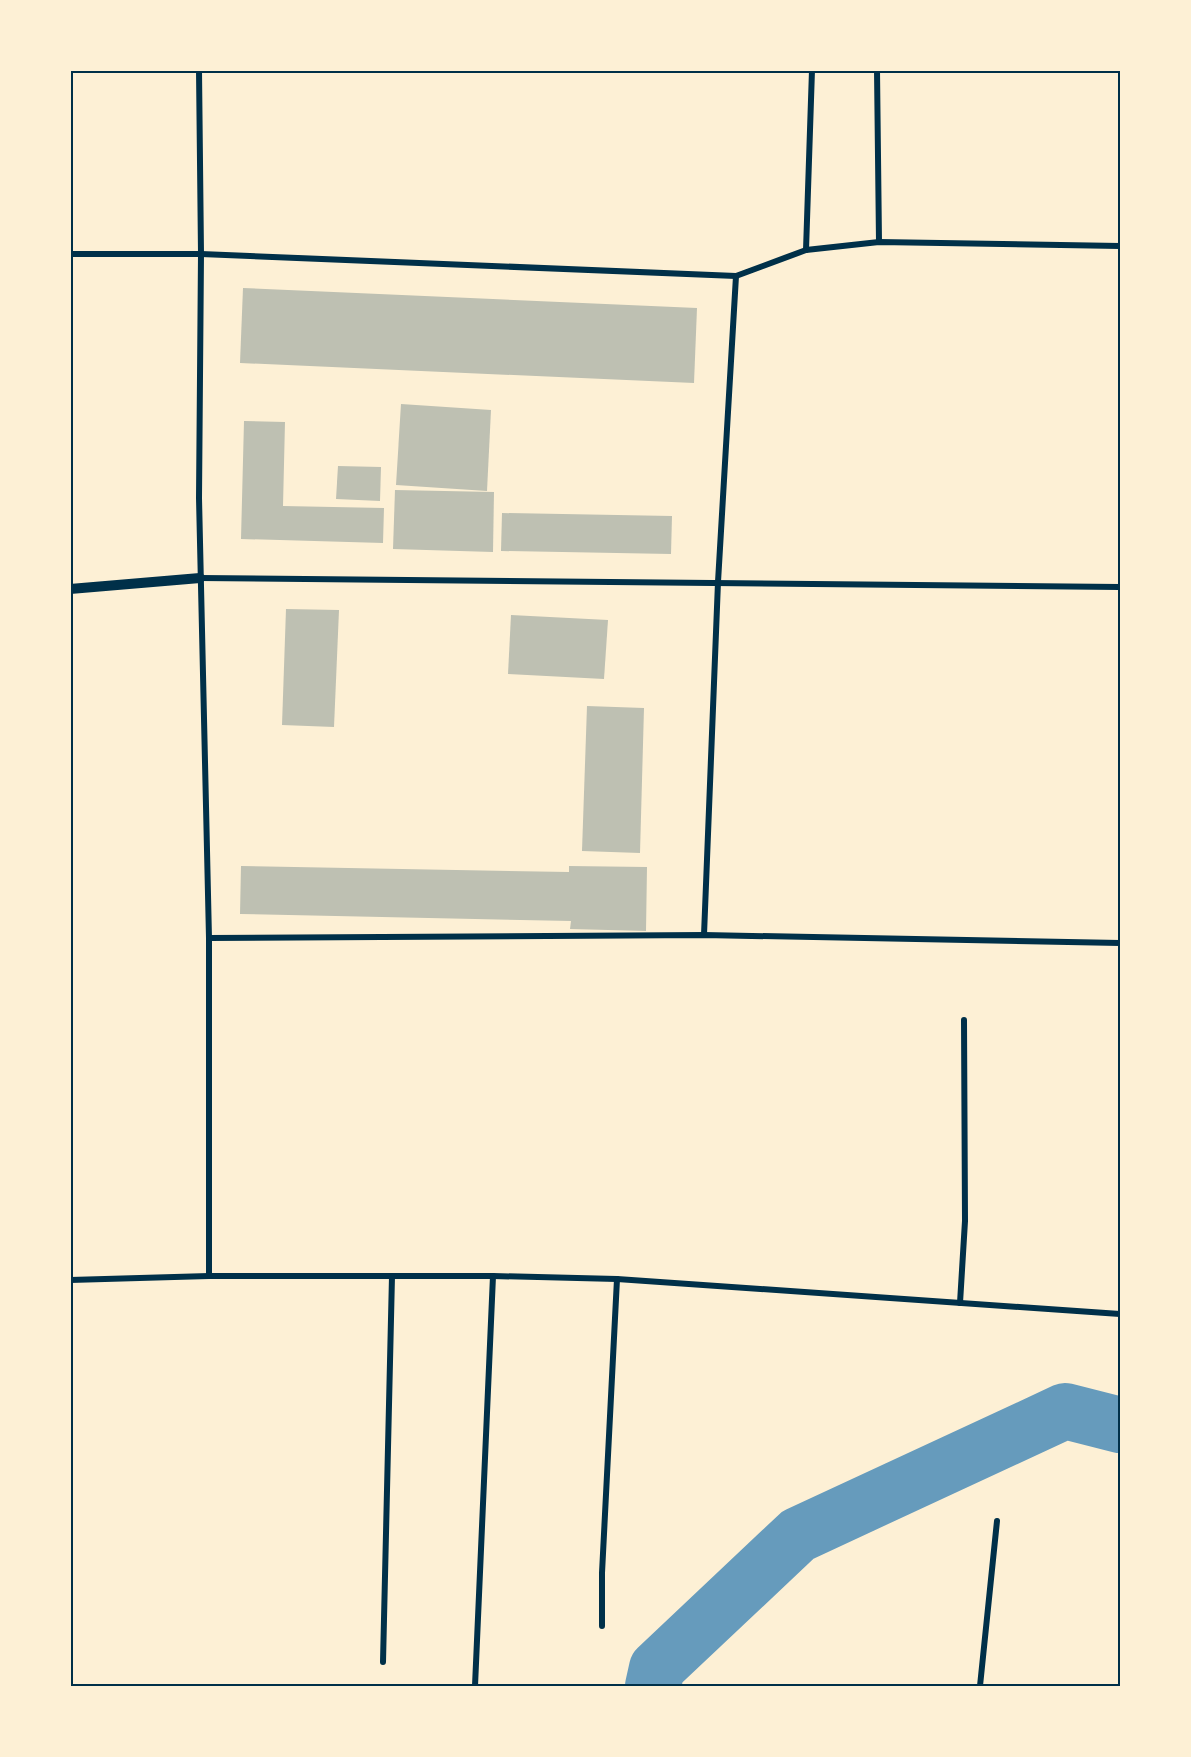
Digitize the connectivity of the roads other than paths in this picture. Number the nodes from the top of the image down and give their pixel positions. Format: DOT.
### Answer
graph roads {
  1 [pos="199,70"];
  2 [pos="812,70"];
  3 [pos="877,70"];
  4 [pos="879,242"];
  5 [pos="1120,246"];
  6 [pos="806,250"];
  7 [pos="70,254"];
  8 [pos="201,254"];
  9 [pos="736,276"];
  10 [pos="200,578"];
  11 [pos="718,582"];
  12 [pos="1120,587"];
  13 [pos="70,589"];
  14 [pos="704,935"];
  15 [pos="208,938"];
  16 [pos="1120,943"];
  17 [pos="964,1020"];
  18 [pos="210,1276"];
  19 [pos="392,1276"];
  20 [pos="493,1276"];
  21 [pos="617,1279"];
  22 [pos="70,1281"];
  23 [pos="960,1303"];
  24 [pos="1120,1314"];
  25 [pos="997,1521"];
  26 [pos="602,1626"];
  27 [pos="383,1662"];
  28 [pos="476,1686"];
  29 [pos="980,1686"];
  1 -- 8 [label="street"];
  2 -- 6 [label="street"];
  3 -- 4 [label="street"];
  4 -- 5 [label="street"];
  4 -- 6 [label="street"];
  6 -- 9 [label="street"];
  7 -- 8 [label="street"];
  8 -- 9 [label="street"];
  8 -- 10 [label="street"];
  9 -- 11 [label="street"];
  10 -- 11 [label="street"];
  10 -- 13 [label="street"];
  10 -- 15 [label="street"];
  11 -- 12 [label="street"];
  11 -- 14 [label="street"];
  14 -- 15 [label="street"];
  14 -- 16 [label="street"];
  15 -- 18 [label="street"];
  17 -- 23 [label="street"];
  18 -- 19 [label="street"];
  18 -- 22 [label="street"];
  19 -- 20 [label="street"];
  19 -- 27 [label="street"];
  20 -- 21 [label="street"];
  20 -- 28 [label="street"];
  21 -- 23 [label="street"];
  21 -- 26 [label="street"];
  23 -- 24 [label="street"];
  25 -- 29 [label="street"];
}
